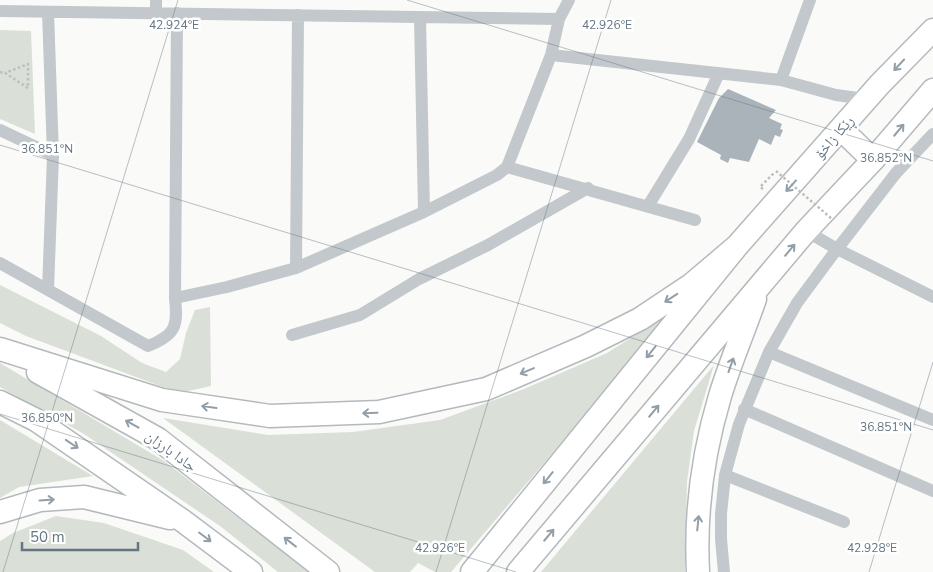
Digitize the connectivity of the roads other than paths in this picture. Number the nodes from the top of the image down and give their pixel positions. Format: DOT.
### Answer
graph roads {
  1 [pos="156,0"];
  2 [pos="569,0"];
  3 [pos="810,0"];
  4 [pos="0,11"];
  5 [pos="48,12"];
  6 [pos="156,13"];
  7 [pos="177,14"];
  8 [pos="298,15"];
  9 [pos="420,17"];
  10 [pos="559,20"];
  11 [pos="933,30"];
  12 [pos="551,55"];
  13 [pos="719,73"];
  14 [pos="781,80"];
  15 [pos="876,89"];
  16 [pos="933,90"];
  17 [pos="841,129"];
  18 [pos="0,130"];
  19 [pos="933,134"];
  20 [pos="53,155"];
  21 [pos="873,160"];
  22 [pos="507,167"];
  23 [pos="588,188"];
  24 [pos="648,206"];
  25 [pos="424,212"];
  26 [pos="696,220"];
  27 [pos="806,231"];
  28 [pos="737,246"];
  29 [pos="837,249"];
  30 [pos="0,263"];
  31 [pos="296,268"];
  32 [pos="758,288"];
  33 [pos="48,290"];
  34 [pos="933,296"];
  35 [pos="175,298"];
  36 [pos="292,335"];
  37 [pos="0,350"];
  38 [pos="769,352"];
  39 [pos="0,402"];
  40 [pos="744,409"];
  41 [pos="933,420"];
  42 [pos="725,475"];
  43 [pos="933,491"];
  44 [pos="0,512"];
  45 [pos="183,521"];
  46 [pos="844,522"];
  47 [pos="252,572"];
  48 [pos="328,572"];
  49 [pos="472,572"];
  50 [pos="518,572"];
  51 [pos="698,572"];
  52 [pos="724,572"];
  1 -- 6 [label="street"];
  2 -- 10 [label="street"];
  3 -- 14 [label="street"];
  4 -- 5 [label="street"];
  5 -- 6 [label="street"];
  5 -- 20 [label="street"];
  6 -- 7 [label="street"];
  7 -- 8 [label="street"];
  7 -- 35 [label="street"];
  8 -- 9 [label="street"];
  8 -- 31 [label="street"];
  9 -- 10 [label="street"];
  9 -- 25 [label="street"];
  10 -- 12 [label="street"];
  11 -- 15 [label="highway, ڕێکا زاخۆ, one-way"];
  12 -- 13 [label="street"];
  12 -- 22 [label="street"];
  13 -- 14 [label="street"];
  13 -- 24 [label="street"];
  14 -- 15 [label="street"];
  15 -- 17 [label="highway, ڕێکا زاخۆ"];
  21 -- 16 [label="highway, one-way"];
  17 -- 21 [label="highway"];
  17 -- 28 [label="highway, ڕێکا زاخۆ, one-way"];
  18 -- 20 [label="street"];
  19 -- 29 [label="street"];
  20 -- 33 [label="street"];
  21 -- 27 [label="highway"];
  22 -- 23 [label="street"];
  22 -- 25 [label="street"];
  23 -- 24 [label="street"];
  23 -- 36 [label="street"];
  24 -- 26 [label="street"];
  25 -- 31 [label="street"];
  27 -- 29 [label="street"];
  32 -- 27 [label="highway, one-way"];
  28 -- 37 [label="highway, one-way"];
  28 -- 49 [label="highway, one-way"];
  29 -- 34 [label="street"];
  29 -- 38 [label="street"];
  30 -- 33 [label="street"];
  31 -- 35 [label="street"];
  50 -- 32 [label="highway, one-way"];
  51 -- 32 [label="highway, one-way"];
  33 -- 35 [label="street"];
  48 -- 37 [label="highway, جادا بارزان, one-way"];
  38 -- 40 [label="street"];
  38 -- 41 [label="street"];
  39 -- 45 [label="highway, one-way"];
  40 -- 42 [label="street"];
  40 -- 43 [label="street"];
  42 -- 46 [label="street"];
  42 -- 52 [label="street"];
  44 -- 45 [label="highway, one-way"];
  45 -- 47 [label="highway, one-way"];
}
